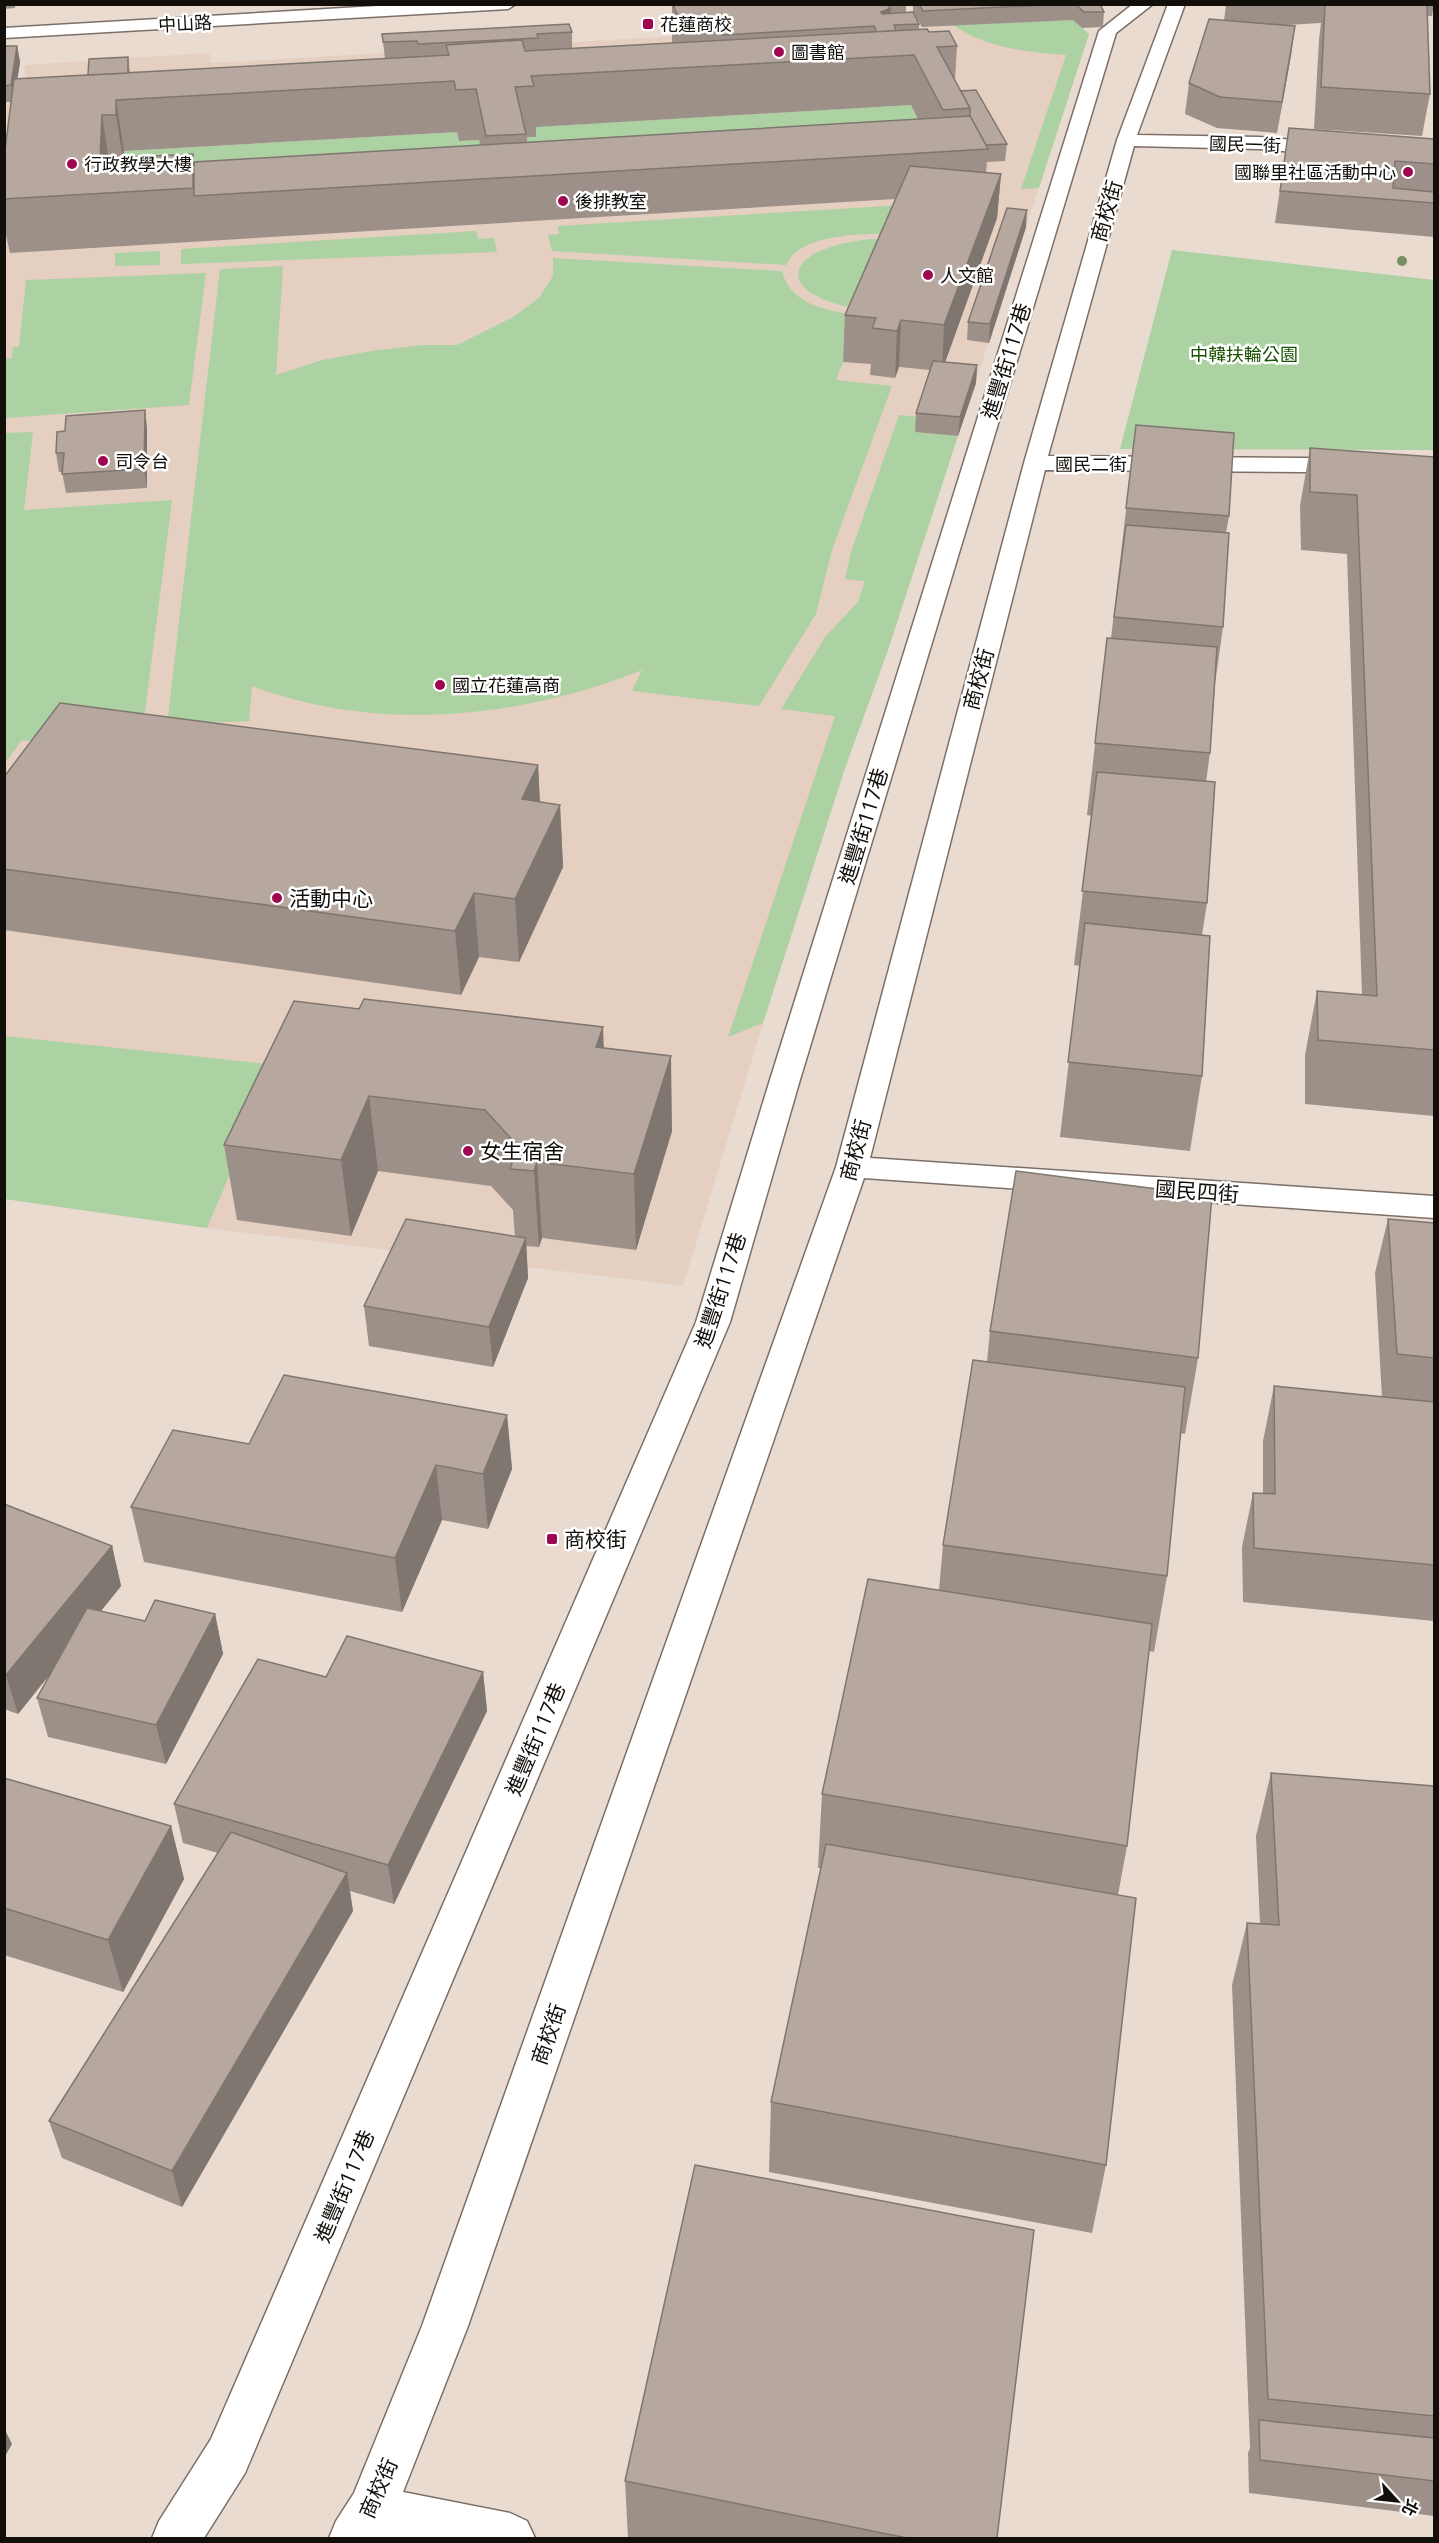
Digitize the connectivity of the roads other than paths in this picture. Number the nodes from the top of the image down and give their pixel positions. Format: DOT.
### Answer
graph roads {
  1 [pos="508,4"];
  2 [pos="1145,4"];
  3 [pos="1177,4"];
  4 [pos="504,5"];
  5 [pos="4,33"];
  6 [pos="1126,140"];
  7 [pos="1352,150"];
  8 [pos="1035,463"];
  9 [pos="1434,466"];
  10 [pos="852,1167"];
  11 [pos="1434,1207"];
  12 [pos="362,2524"];
  13 [pos="176,2538"];
  14 [pos="510,2538"];
  1 -- 4 [label="street, 中山路"];
  2 -- 13 [label="street, 進豐街117巷"];
  3 -- 6 [label="street, 商校街"];
  4 -- 5 [label="street, 中山路"];
  6 -- 7 [label="street, 國民一街"];
  6 -- 8 [label="street, 商校街"];
  8 -- 9 [label="street, 國民二街"];
  8 -- 10 [label="street, 商校街"];
  10 -- 11 [label="street, 國民四街"];
  10 -- 12 [label="street, 商校街"];
  12 -- 14 [label="street"];
}
